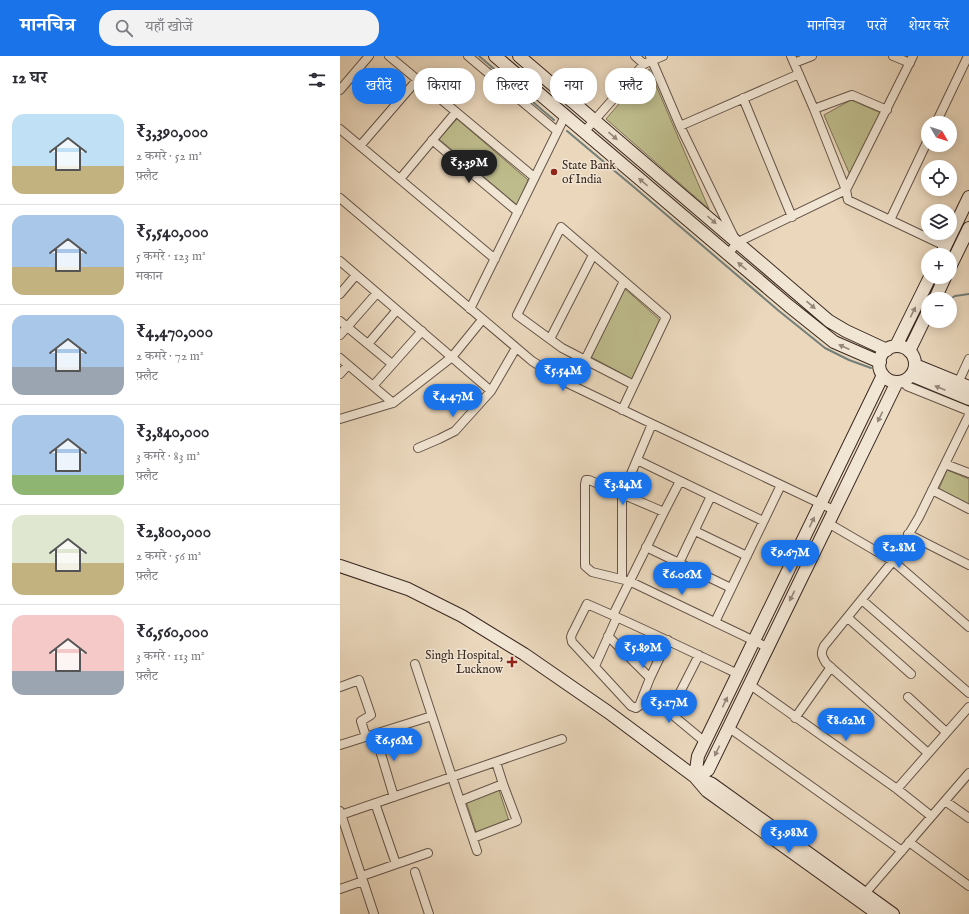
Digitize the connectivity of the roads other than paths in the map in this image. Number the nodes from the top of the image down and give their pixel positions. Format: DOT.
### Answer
graph roads {
  1 [pos="369,56"];
  2 [pos="389,56"];
  3 [pos="468,56"];
  4 [pos="495,56"];
  5 [pos="520,56"];
  6 [pos="635,56"];
  7 [pos="663,56"];
  8 [pos="812,56"];
  9 [pos="893,56"];
  10 [pos="968,56"];
  11 [pos="651,58"];
  12 [pos="793,60"];
  13 [pos="912,60"];
  14 [pos="644,64"];
  15 [pos="799,74"];
  16 [pos="414,77"];
  17 [pos="414,83"];
  18 [pos="341,86"];
  19 [pos="743,98"];
  20 [pos="446,104"];
  21 [pos="814,109"];
  22 [pos="887,110"];
  23 [pos="456,112"];
  24 [pos="565,116"];
  25 [pos="939,116"];
  26 [pos="594,119"];
  27 [pos="680,126"];
  28 [pos="340,129"];
  29 [pos="557,131"];
  30 [pos="584,132"];
  31 [pos="432,140"];
  32 [pos="360,146"];
  33 [pos="922,152"];
  34 [pos="534,177"];
  35 [pos="400,179"];
  36 [pos="846,190"];
  37 [pos="969,197"];
  38 [pos="340,198"];
  39 [pos="518,212"];
  40 [pos="792,217"];
  41 [pos="890,220"];
  42 [pos="957,222"];
  43 [pos="969,228"];
  44 [pos="966,241"];
  45 [pos="738,242"];
  46 [pos="939,248"];
  47 [pos="728,254"];
  48 [pos="593,255"];
  49 [pos="957,256"];
  50 [pos="495,259"];
  51 [pos="340,261"];
  52 [pos="356,275"];
  53 [pos="624,281"];
  54 [pos="926,284"];
  55 [pos="377,293"];
  56 [pos="340,294"];
  57 [pos="470,309"];
  58 [pos="397,310"];
  59 [pos="482,320"];
  60 [pos="340,321"];
  61 [pos="921,326"];
  62 [pos="347,327"];
  63 [pos="422,331"];
  64 [pos="340,335"];
  65 [pos="550,339"];
  66 [pos="368,344"];
  67 [pos="516,348"];
  68 [pos="891,348"];
  69 [pos="909,351"];
  70 [pos="452,357"];
  71 [pos="340,358"];
  72 [pos="969,359"];
  73 [pos="585,360"];
  74 [pos="880,362"];
  75 [pos="392,364"];
  76 [pos="348,365"];
  77 [pos="340,374"];
  78 [pos="883,375"];
  79 [pos="906,376"];
  80 [pos="634,385"];
  81 [pos="963,385"];
  82 [pos="373,386"];
  83 [pos="491,391"];
  84 [pos="969,399"];
  85 [pos="393,403"];
  86 [pos="622,410"];
  87 [pos="969,411"];
  88 [pos="969,415"];
  89 [pos="340,419"];
  90 [pos="652,424"];
  91 [pos="418,448"];
  92 [pos="637,460"];
  93 [pos="945,464"];
  94 [pos="969,473"];
  95 [pos="680,481"];
  96 [pos="781,485"];
  97 [pos="932,490"];
  98 [pos="622,495"];
  99 [pos="711,496"];
  100 [pos="820,504"];
  101 [pos="969,509"];
  102 [pos="834,510"];
  103 [pos="664,512"];
  104 [pos="763,521"];
  105 [pos="828,523"];
  106 [pos="695,531"];
  107 [pos="908,534"];
  108 [pos="646,548"];
  109 [pos="747,556"];
  110 [pos="893,561"];
  111 [pos="679,563"];
  112 [pos="969,565"];
  113 [pos="340,566"];
  114 [pos="626,580"];
  115 [pos="731,588"];
  116 [pos="862,600"];
  117 [pos="615,616"];
  118 [pos="848,618"];
  119 [pos="715,622"];
  120 [pos="969,627"];
  121 [pos="608,636"];
  122 [pos="668,640"];
  123 [pos="754,641"];
  124 [pos="767,647"];
  125 [pos="699,655"];
  126 [pos="415,664"];
  127 [pos="595,666"];
  128 [pos="831,667"];
  129 [pos="738,674"];
  130 [pos="911,674"];
  131 [pos="650,678"];
  132 [pos="748,684"];
  133 [pos="340,687"];
  134 [pos="645,692"];
  135 [pos="969,694"];
  136 [pos="908,697"];
  137 [pos="969,707"];
  138 [pos="670,712"];
  139 [pos="432,716"];
  140 [pos="795,718"];
  141 [pos="728,727"];
  142 [pos="946,732"];
  143 [pos="375,734"];
  144 [pos="366,737"];
  145 [pos="562,739"];
  146 [pos="705,742"];
  147 [pos="340,745"];
  148 [pos="928,753"];
  149 [pos="496,762"];
  150 [pos="969,773"];
  151 [pos="452,777"];
  152 [pos="695,777"];
  153 [pos="503,784"];
  154 [pos="896,789"];
  155 [pos="394,797"];
  156 [pos="945,800"];
  157 [pos="460,801"];
  158 [pos="375,803"];
  159 [pos="341,813"];
  160 [pos="932,816"];
  161 [pos="969,818"];
  162 [pos="473,838"];
  163 [pos="909,842"];
  164 [pos="477,851"];
  165 [pos="902,851"];
  166 [pos="428,853"];
  167 [pos="396,864"];
  168 [pos="415,872"];
  169 [pos="363,878"];
  170 [pos="969,886"];
  171 [pos="340,889"];
  172 [pos="862,897"];
  173 [pos="374,914"];
  174 [pos="429,914"];
  175 [pos="878,914"];
  176 [pos="893,914"];
  1 -- 18 [label="street"];
  2 -- 16 [label="street"];
  3 -- 29 [label="street"];
  4 -- 24 [label="street"];
  5 -- 26 [label="street"];
  6 -- 14 [label="street"];
  7 -- 11 [label="street"];
  8 -- 12 [label="street"];
  9 -- 13 [label="street"];
  10 -- 25 [label="street"];
  11 -- 14 [label="street"];
  11 -- 27 [label="street"];
  12 -- 15 [label="street"];
  13 -- 22 [label="street"];
  14 -- 26 [label="street"];
  15 -- 19 [label="street"];
  15 -- 21 [label="street"];
  17 -- 32 [label="street"];
  19 -- 27 [label="street"];
  19 -- 40 [label="street"];
  20 -- 23 [label="street"];
  21 -- 22 [label="street"];
  21 -- 36 [label="street"];
  22 -- 36 [label="street"];
  23 -- 31 [label="street"];
  23 -- 34 [label="street"];
  24 -- 29 [label="street"];
  24 -- 30 [label="street"];
  26 -- 30 [label="street"];
  26 -- 45 [label="street, one-way"];
  27 -- 45 [label="street"];
  28 -- 32 [label="street"];
  29 -- 34 [label="street"];
  47 -- 30 [label="street, one-way"];
  31 -- 35 [label="street"];
  31 -- 39 [label="street"];
  32 -- 35 [label="street"];
  33 -- 41 [label="street"];
  34 -- 39 [label="street"];
  35 -- 50 [label="street"];
  36 -- 40 [label="street"];
  36 -- 41 [label="street"];
  37 -- 42 [label="street"];
  38 -- 57 [label="street"];
  39 -- 50 [label="street"];
  40 -- 45 [label="street"];
  41 -- 46 [label="street"];
  43 -- 44 [label="street"];
  44 -- 49 [label="street"];
  45 -- 47 [label="street"];
  45 -- 68 [label="street, one-way"];
  74 -- 47 [label="street, one-way"];
  48 -- 53 [label="street"];
  48 -- 65 [label="street"];
  48 -- 65 [label="street"];
  50 -- 57 [label="street"];
  51 -- 52 [label="street"];
  52 -- 55 [label="street"];
  52 -- 56 [label="street"];
  53 -- 73 [label="street"];
  53 -- 80 [label="street"];
  68 -- 54 [label="street, one-way"];
  55 -- 58 [label="street"];
  55 -- 62 [label="street"];
  57 -- 59 [label="street"];
  58 -- 63 [label="street"];
  58 -- 66 [label="street"];
  59 -- 67 [label="street"];
  59 -- 70 [label="street"];
  60 -- 62 [label="street"];
  61 -- 69 [label="street"];
  62 -- 64 [label="street"];
  62 -- 66 [label="street"];
  63 -- 70 [label="street"];
  63 -- 75 [label="street"];
  65 -- 73 [label="street"];
  66 -- 75 [label="street"];
  67 -- 83 [label="street"];
  67 -- 86 [label="street"];
  68 -- 69 [label="street"];
  68 -- 74 [label="street"];
  69 -- 79 [label="street"];
  70 -- 83 [label="street"];
  70 -- 85 [label="street"];
  71 -- 76 [label="street"];
  72 -- 81 [label="street"];
  73 -- 80 [label="street"];
  74 -- 78 [label="street"];
  75 -- 82 [label="street"];
  76 -- 77 [label="street"];
  76 -- 82 [label="street"];
  78 -- 79 [label="street"];
  78 -- 100 [label="street"];
  79 -- 81 [label="street"];
  84 -- 79 [label="street, one-way"];
  79 -- 87 [label="street"];
  79 -- 102 [label="street, one-way"];
  80 -- 86 [label="street"];
  82 -- 85 [label="street"];
  83 -- 91 [label="street"];
  85 -- 89 [label="street"];
  86 -- 90 [label="street"];
  88 -- 93 [label="street"];
  90 -- 92 [label="street"];
  90 -- 96 [label="street"];
  92 -- 95 [label="street"];
  92 -- 98 [label="street"];
  93 -- 94 [label="street"];
  93 -- 97 [label="street"];
  95 -- 99 [label="street"];
  95 -- 103 [label="street"];
  96 -- 100 [label="street"];
  96 -- 104 [label="street"];
  97 -- 101 [label="street"];
  97 -- 107 [label="street"];
  98 -- 103 [label="street"];
  98 -- 114 [label="street"];
  98 -- 114 [label="street"];
  99 -- 104 [label="street"];
  99 -- 106 [label="street"];
  100 -- 102 [label="street"];
  123 -- 100 [label="street, one-way"];
  102 -- 105 [label="street"];
  103 -- 108 [label="street"];
  104 -- 109 [label="street"];
  105 -- 110 [label="street"];
  105 -- 124 [label="street, one-way"];
  106 -- 109 [label="street"];
  106 -- 111 [label="street"];
  107 -- 110 [label="street"];
  107 -- 112 [label="street"];
  108 -- 111 [label="street"];
  108 -- 114 [label="street"];
  109 -- 115 [label="street"];
  110 -- 116 [label="street"];
  110 -- 120 [label="street"];
  111 -- 115 [label="street"];
  113 -- 152 [label="street"];
  114 -- 117 [label="street"];
  114 -- 119 [label="street"];
  115 -- 119 [label="street"];
  116 -- 118 [label="street"];
  116 -- 135 [label="street"];
  117 -- 121 [label="street"];
  117 -- 122 [label="street"];
  117 -- 127 [label="street"];
  118 -- 128 [label="street"];
  118 -- 130 [label="street"];
  119 -- 123 [label="street"];
  121 -- 127 [label="street"];
  121 -- 131 [label="street"];
  122 -- 125 [label="street"];
  122 -- 131 [label="street"];
  123 -- 124 [label="street"];
  123 -- 129 [label="street"];
  124 -- 132 [label="street"];
  125 -- 129 [label="street"];
  125 -- 138 [label="street"];
  126 -- 139 [label="street"];
  127 -- 134 [label="street"];
  128 -- 140 [label="street"];
  128 -- 148 [label="street"];
  146 -- 129 [label="street, one-way"];
  131 -- 134 [label="street"];
  132 -- 140 [label="street"];
  132 -- 141 [label="street"];
  133 -- 144 [label="street"];
  134 -- 138 [label="street"];
  136 -- 142 [label="street"];
  137 -- 142 [label="street"];
  138 -- 146 [label="street"];
  139 -- 143 [label="street"];
  139 -- 151 [label="street"];
  140 -- 154 [label="street"];
  141 -- 152 [label="street, one-way"];
  141 -- 165 [label="street"];
  142 -- 148 [label="street"];
  143 -- 144 [label="street"];
  143 -- 155 [label="street"];
  144 -- 147 [label="street"];
  145 -- 149 [label="street"];
  146 -- 152 [label="street"];
  148 -- 154 [label="street"];
  149 -- 151 [label="street"];
  149 -- 153 [label="street"];
  150 -- 156 [label="street"];
  151 -- 155 [label="street"];
  151 -- 157 [label="street"];
  152 -- 172 [label="street"];
  153 -- 157 [label="street"];
  153 -- 162 [label="street"];
  154 -- 160 [label="street"];
  155 -- 158 [label="street"];
  156 -- 160 [label="street"];
  156 -- 161 [label="street"];
  157 -- 162 [label="street"];
  158 -- 159 [label="street"];
  158 -- 167 [label="street"];
  159 -- 169 [label="street"];
  160 -- 163 [label="street"];
  162 -- 164 [label="street"];
  163 -- 165 [label="street"];
  163 -- 170 [label="street"];
  165 -- 172 [label="street"];
  166 -- 167 [label="street"];
  167 -- 169 [label="street"];
  168 -- 174 [label="street"];
  169 -- 171 [label="street"];
  169 -- 173 [label="street"];
  172 -- 175 [label="street"];
  172 -- 176 [label="street"];
}
